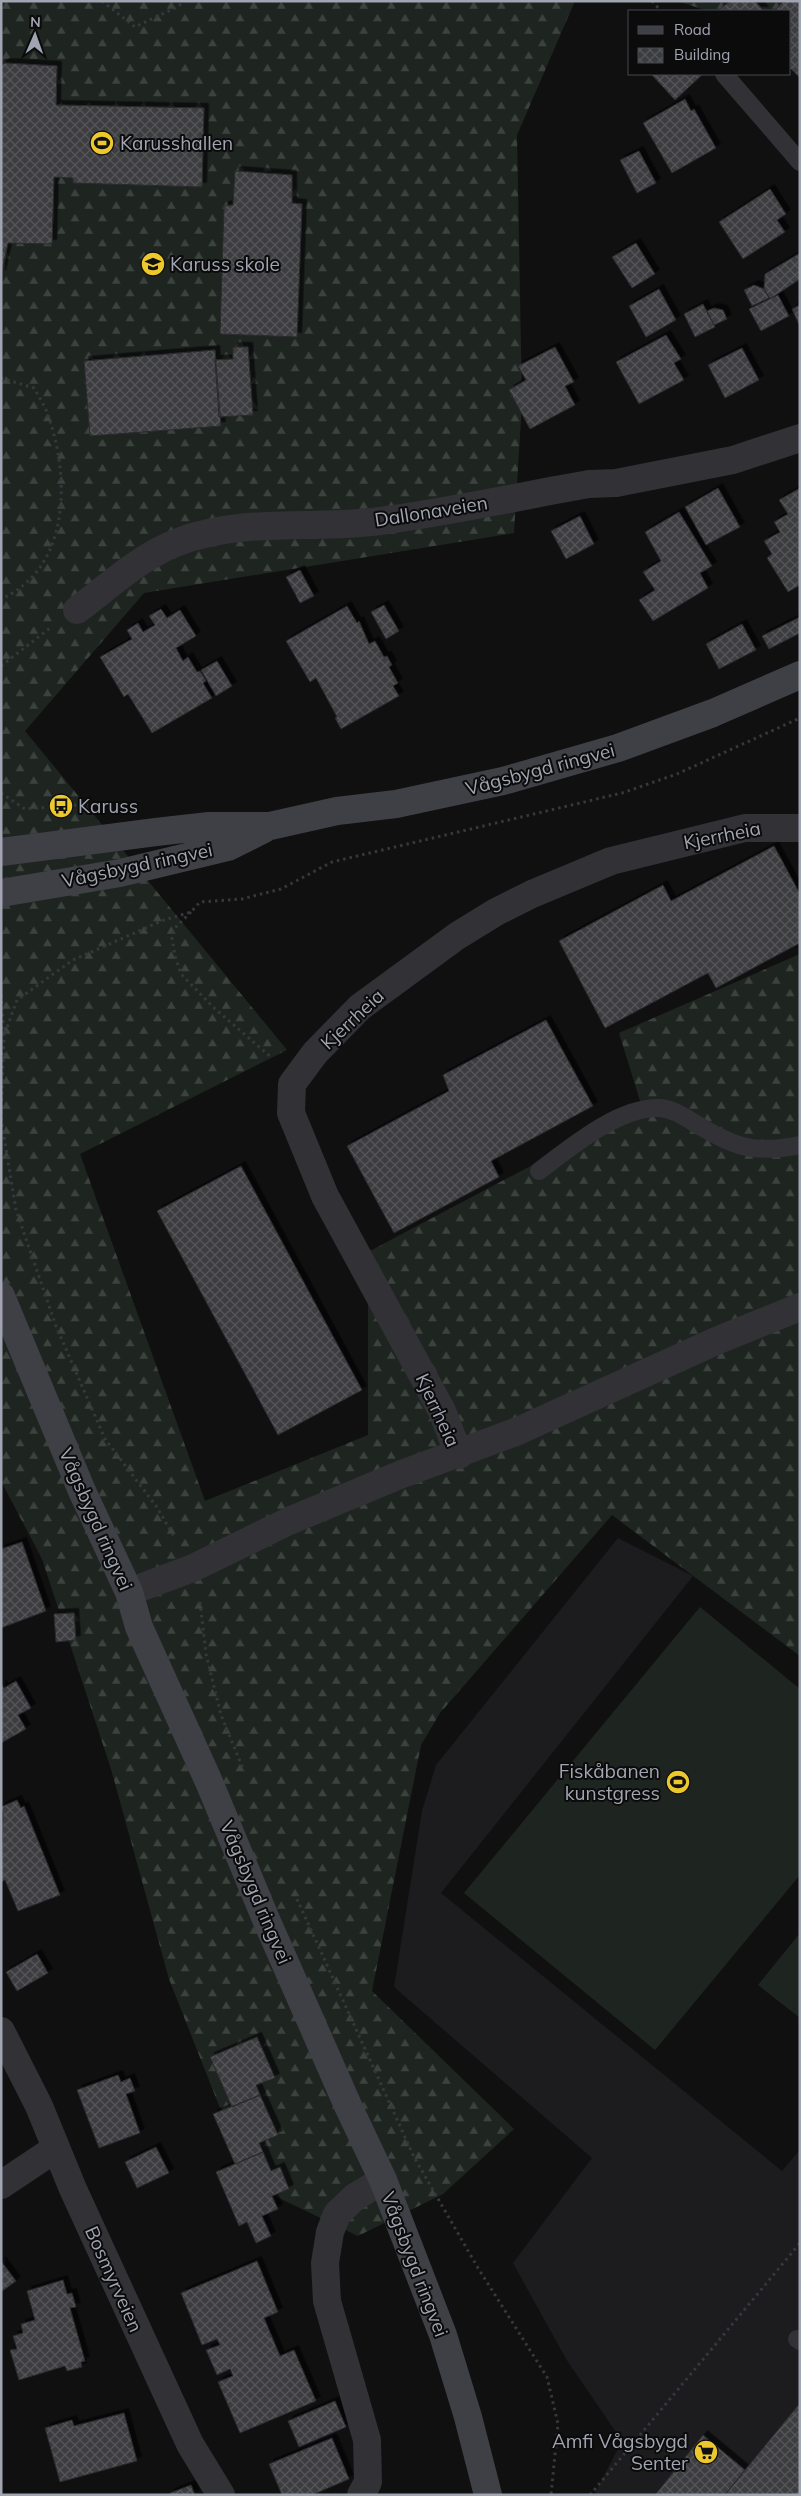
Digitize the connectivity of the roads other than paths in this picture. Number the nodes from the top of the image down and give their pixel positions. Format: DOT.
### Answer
graph roads {
  1 [pos="725,75"];
  2 [pos="800,162"];
  3 [pos="800,438"];
  4 [pos="77,610"];
  5 [pos="800,675"];
  6 [pos="270,826"];
  7 [pos="800,828"];
  8 [pos="1,852"];
  9 [pos="1,893"];
  10 [pos="800,1146"];
  11 [pos="539,1171"];
  12 [pos="1,1296"];
  13 [pos="800,1307"];
  14 [pos="459,1455"];
  15 [pos="129,1592"];
  16 [pos="1,2031"];
  17 [pos="9,2061"];
  18 [pos="55,2149"];
  19 [pos="383,2180"];
  20 [pos="1,2185"];
  21 [pos="221,2495"];
  22 [pos="361,2495"];
  23 [pos="488,2495"];
  1 -- 2 [label="lane"];
  3 -- 4 [label="street, Dallonaveien"];
  5 -- 6 [label="street, Vågsbygd ringvei"];
  6 -- 8 [label="street, Vågsbygd ringvei"];
  6 -- 9 [label="street, Vågsbygd ringvei"];
  7 -- 14 [label="street, Kjerrheia"];
  10 -- 11 [label="lane"];
  12 -- 15 [label="street, Vågsbygd ringvei"];
  13 -- 14 [label="street, Kjerrheia"];
  14 -- 15 [label="street, Kjerrheia"];
  15 -- 19 [label="street, Vågsbygd ringvei"];
  16 -- 17 [label="street, Bosmyrveien"];
  17 -- 18 [label="street, Bosmyrveien"];
  18 -- 20 [label="street"];
  18 -- 21 [label="street, Bosmyrveien"];
  19 -- 22 [label="street"];
  19 -- 23 [label="street, Vågsbygd ringvei"];
}
